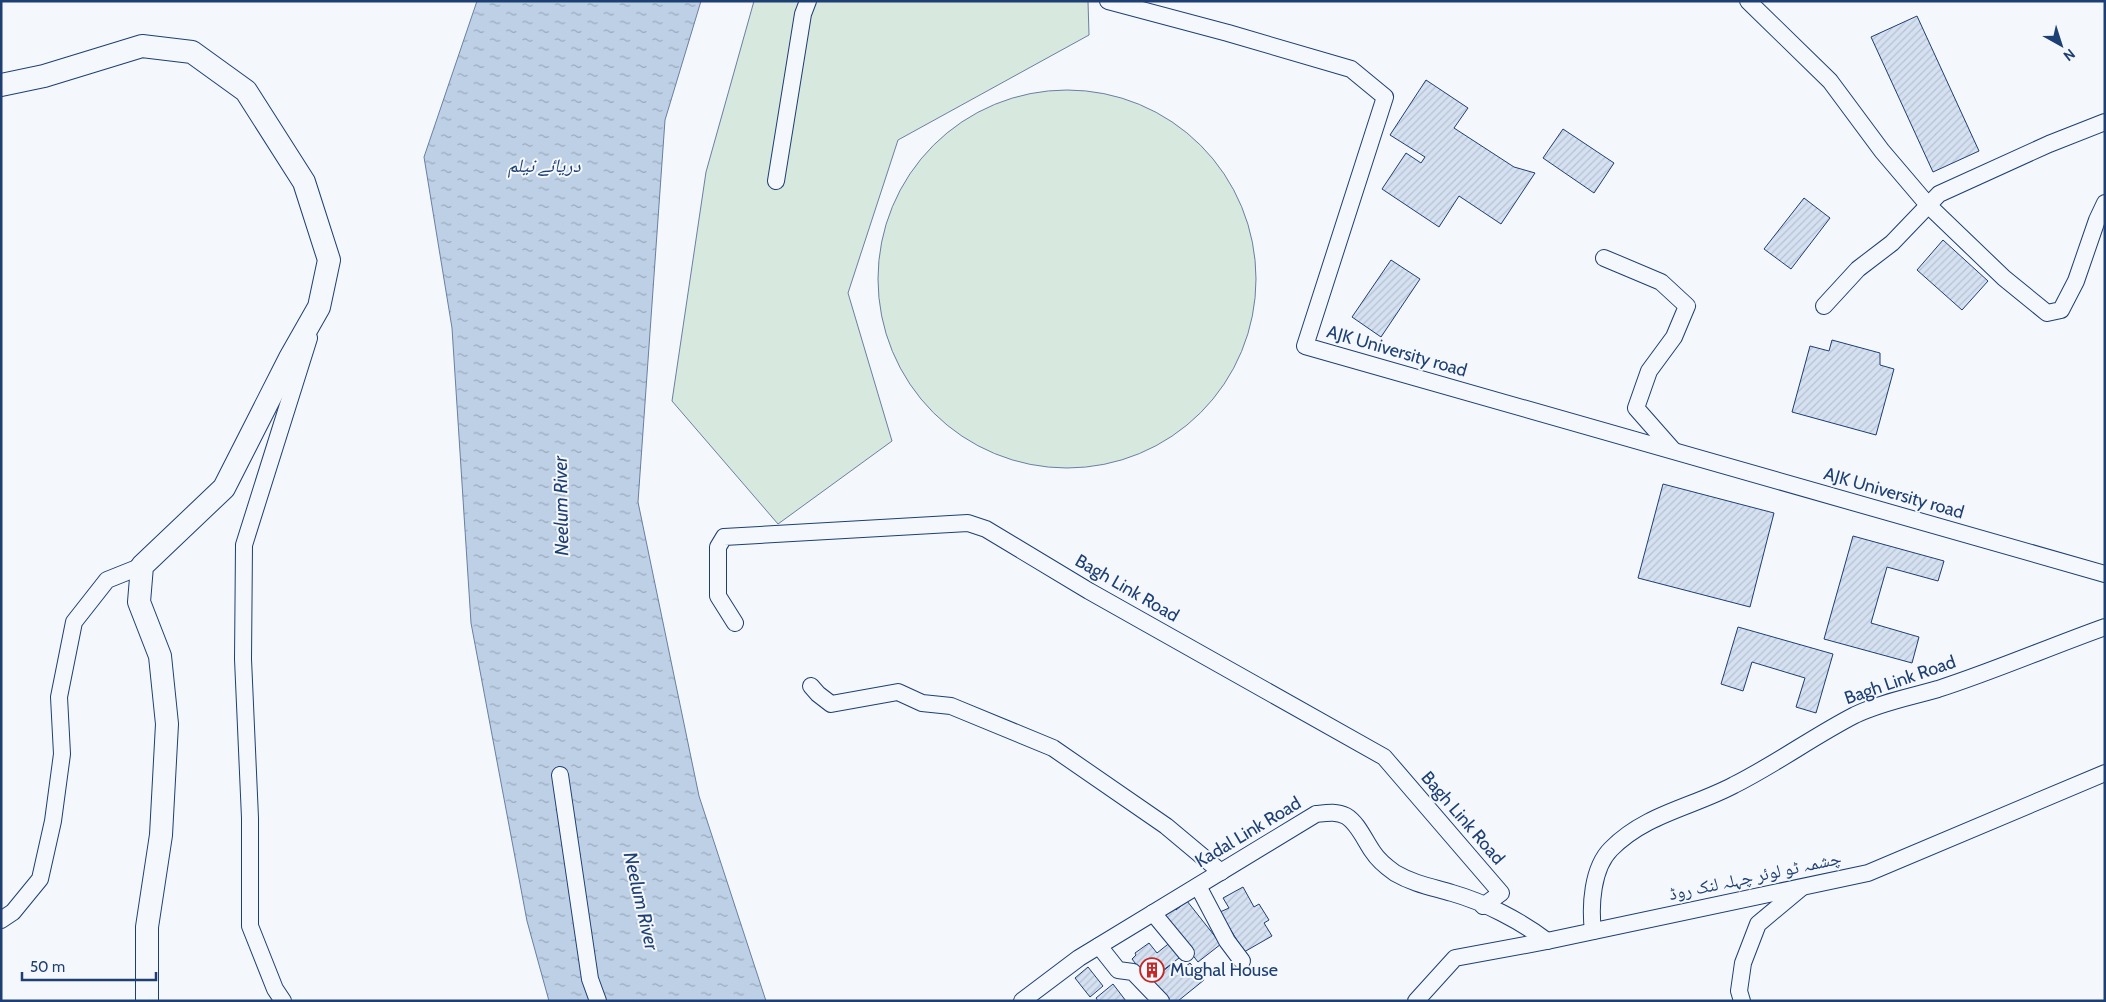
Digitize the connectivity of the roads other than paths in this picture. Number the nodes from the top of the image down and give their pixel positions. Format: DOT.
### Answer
graph roads {
  1 [pos="808,1"];
  2 [pos="1108,1"];
  3 [pos="1748,1"];
  4 [pos="1,84"];
  5 [pos="2105,122"];
  6 [pos="776,181"];
  7 [pos="2105,204"];
  8 [pos="1928,205"];
  9 [pos="1604,258"];
  10 [pos="1824,306"];
  11 [pos="319,307"];
  12 [pos="1673,450"];
  13 [pos="142,566"];
  14 [pos="2105,574"];
  15 [pos="735,623"];
  16 [pos="2105,627"];
  17 [pos="811,686"];
  18 [pos="2105,773"];
  19 [pos="560,775"];
  20 [pos="1221,872"];
  21 [pos="1198,886"];
  22 [pos="1802,887"];
  23 [pos="1483,906"];
  24 [pos="1153,913"];
  25 [pos="1,920"];
  26 [pos="1592,931"];
  27 [pos="1547,941"];
  28 [pos="1099,946"];
  29 [pos="1186,953"];
  30 [pos="1242,961"];
  31 [pos="148,1001"];
  32 [pos="283,1001"];
  33 [pos="598,1001"];
  34 [pos="1022,1001"];
  35 [pos="1161,1001"];
  36 [pos="1416,1001"];
  37 [pos="1742,1001"];
  1 -- 6 [label="street"];
  2 -- 12 [label="street, AJK University road"];
  3 -- 8 [label="street"];
  4 -- 11 [label="street"];
  5 -- 8 [label="street"];
  7 -- 8 [label="street"];
  8 -- 10 [label="street"];
  9 -- 12 [label="street"];
  11 -- 13 [label="street"];
  11 -- 32 [label="street"];
  12 -- 14 [label="street, AJK University road"];
  13 -- 25 [label="street"];
  13 -- 31 [label="street"];
  15 -- 23 [label="street, Bagh Link Road"];
  16 -- 26 [label="street, Bagh Link Road"];
  17 -- 20 [label="street"];
  18 -- 22 [label="street, چشمہ ٹو لوئر چہلہ لنک روڈ"];
  19 -- 33 [label="street"];
  20 -- 21 [label="street, Kadal Link Road"];
  20 -- 23 [label="street, Kadal Link Road"];
  21 -- 24 [label="street, Kadal Link Road"];
  21 -- 30 [label="street"];
  22 -- 26 [label="street, چشمہ ٹو لوئر چہلہ لنک روڈ"];
  22 -- 37 [label="street"];
  23 -- 27 [label="street, Kadal Link Road"];
  24 -- 28 [label="street, Kadal Link Road"];
  24 -- 29 [label="street"];
  26 -- 27 [label="street, چشمہ ٹو لوئر چہلہ لنک روڈ"];
  27 -- 36 [label="street, چشمہ ٹو لوئر چہلہ لنک روڈ"];
  28 -- 34 [label="street, Kadal Link Road"];
  28 -- 35 [label="street"];
}
